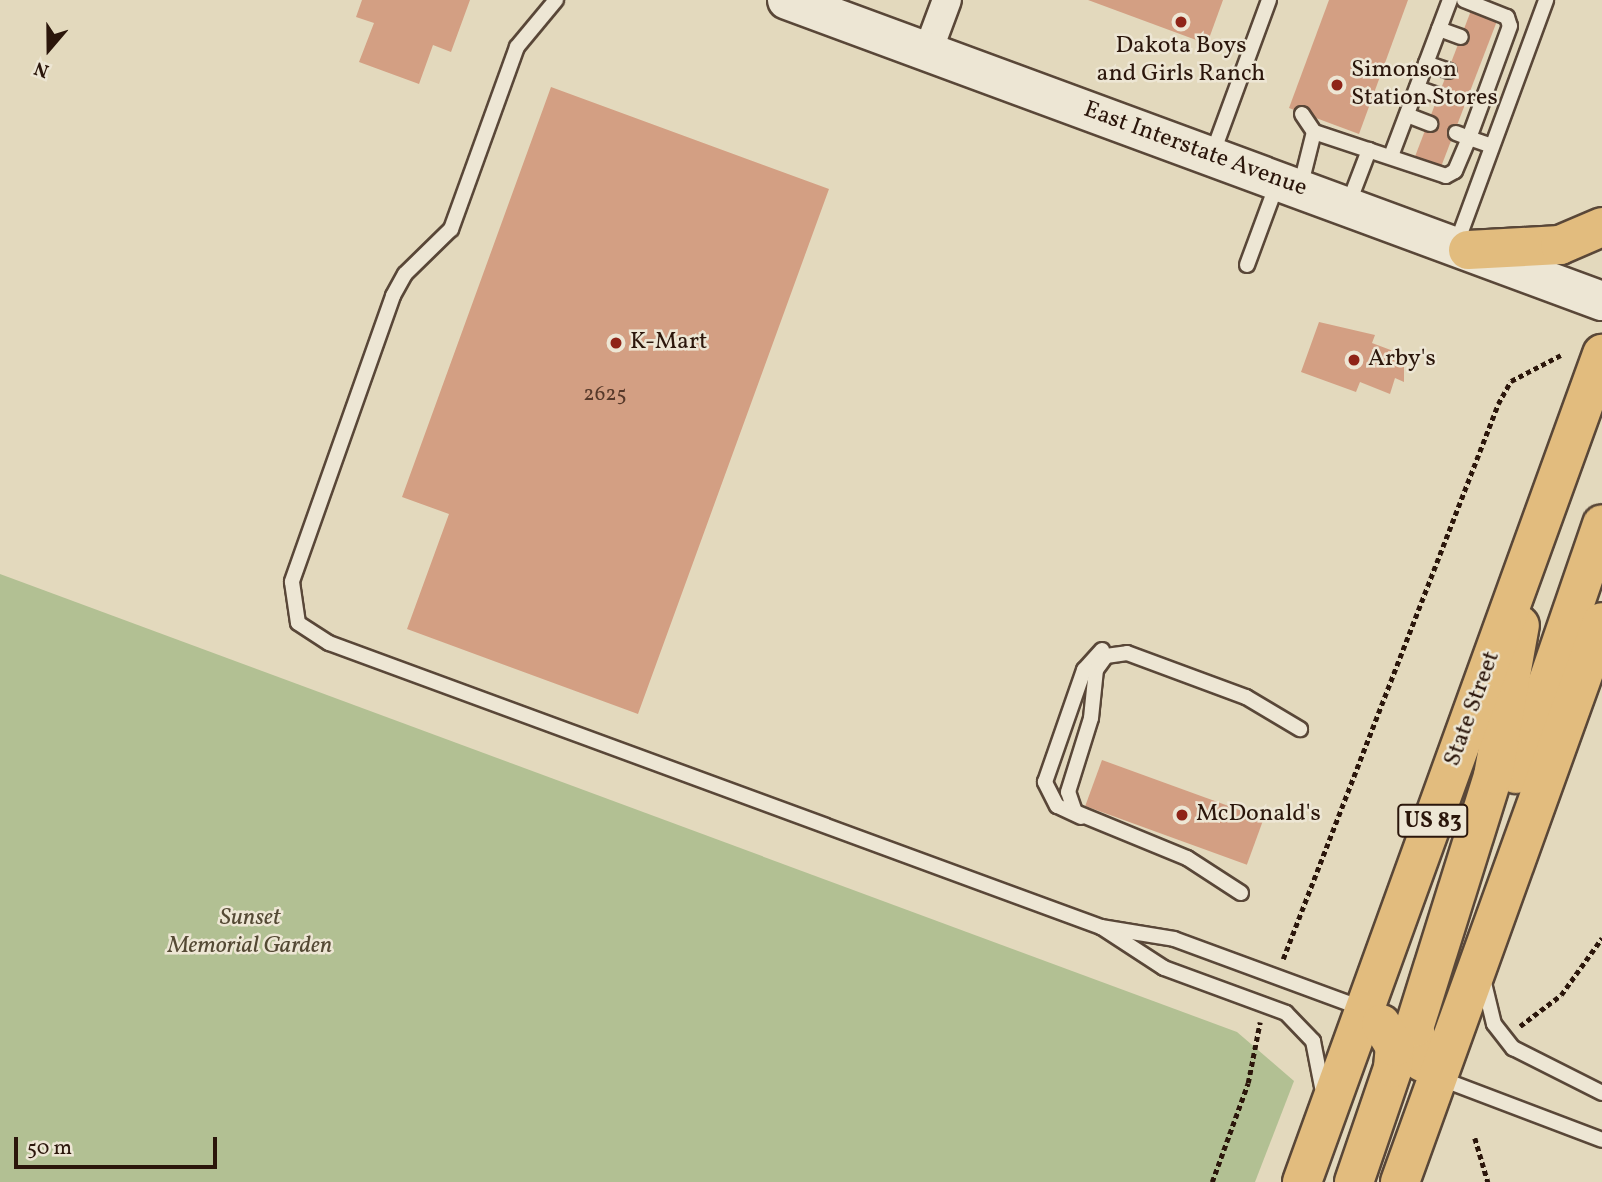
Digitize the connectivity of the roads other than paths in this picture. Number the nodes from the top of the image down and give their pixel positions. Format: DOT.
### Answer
graph roads {
  1 [pos="556,0"];
  2 [pos="787,0"];
  3 [pos="947,0"];
  4 [pos="1269,0"];
  5 [pos="1450,0"];
  6 [pos="1464,0"];
  7 [pos="1546,0"];
  8 [pos="1439,29"];
  9 [pos="1461,37"];
  10 [pos="928,51"];
  11 [pos="1426,64"];
  12 [pos="1449,71"];
  13 [pos="1417,88"];
  14 [pos="1440,96"];
  15 [pos="1302,114"];
  16 [pos="1407,115"];
  17 [pos="1430,124"];
  18 [pos="1314,132"];
  19 [pos="1462,136"];
  20 [pos="1492,146"];
  21 [pos="1369,149"];
  22 [pos="1211,156"];
  23 [pos="1391,156"];
  24 [pos="1289,184"];
  25 [pos="1348,205"];
  26 [pos="1602,227"];
  27 [pos="1462,248"];
  28 [pos="1247,265"];
  29 [pos="1602,301"];
  30 [pos="1602,354"];
  31 [pos="1602,524"];
  32 [pos="1529,554"];
  33 [pos="1602,622"];
  34 [pos="1127,653"];
  35 [pos="1300,729"];
  36 [pos="1084,818"];
  37 [pos="1241,893"];
  38 [pos="1101,927"];
  39 [pos="1481,958"];
  40 [pos="1373,1016"];
  41 [pos="1430,1070"];
  42 [pos="1602,1093"];
  43 [pos="1320,1131"];
  44 [pos="1602,1140"];
  45 [pos="1302,1182"];
  46 [pos="1354,1182"];
  47 [pos="1400,1182"];
  1 -- 38 [label="lane"];
  2 -- 10 [label="street, East Interstate Avenue"];
  3 -- 10 [label="street"];
  4 -- 22 [label="lane"];
  5 -- 8 [label="lane"];
  6 -- 19 [label="lane"];
  7 -- 20 [label="lane"];
  8 -- 9 [label="lane"];
  8 -- 11 [label="lane"];
  10 -- 22 [label="street, East Interstate Avenue"];
  11 -- 12 [label="lane"];
  11 -- 13 [label="lane"];
  13 -- 14 [label="lane"];
  13 -- 16 [label="lane"];
  15 -- 18 [label="lane"];
  16 -- 17 [label="lane"];
  16 -- 23 [label="lane"];
  18 -- 21 [label="lane"];
  18 -- 24 [label="lane"];
  19 -- 20 [label="lane"];
  19 -- 23 [label="lane"];
  20 -- 27 [label="lane"];
  21 -- 23 [label="lane"];
  21 -- 25 [label="lane"];
  22 -- 24 [label="street, East Interstate Avenue"];
  24 -- 25 [label="street, East Interstate Avenue"];
  24 -- 28 [label="lane"];
  25 -- 27 [label="street, East Interstate Avenue"];
  26 -- 27 [label="highway"];
  27 -- 29 [label="street, East Interstate Avenue"];
  30 -- 32 [label="highway, State Street / US 83"];
  31 -- 39 [label="highway"];
  32 -- 40 [label="highway, State Street / US 83"];
  32 -- 41 [label="highway"];
  33 -- 39 [label="highway"];
  34 -- 35 [label="lane"];
  34 -- 36 [label="lane"];
  34 -- 36 [label="lane"];
  36 -- 37 [label="lane"];
  38 -- 40 [label="lane"];
  38 -- 43 [label="lane"];
  39 -- 41 [label="highway"];
  39 -- 42 [label="lane"];
  40 -- 41 [label="lane"];
  40 -- 43 [label="highway, State Street / US 83"];
  40 -- 46 [label="highway"];
  41 -- 44 [label="lane"];
  41 -- 47 [label="highway"];
  43 -- 45 [label="highway, State Street / US 83"];
}
